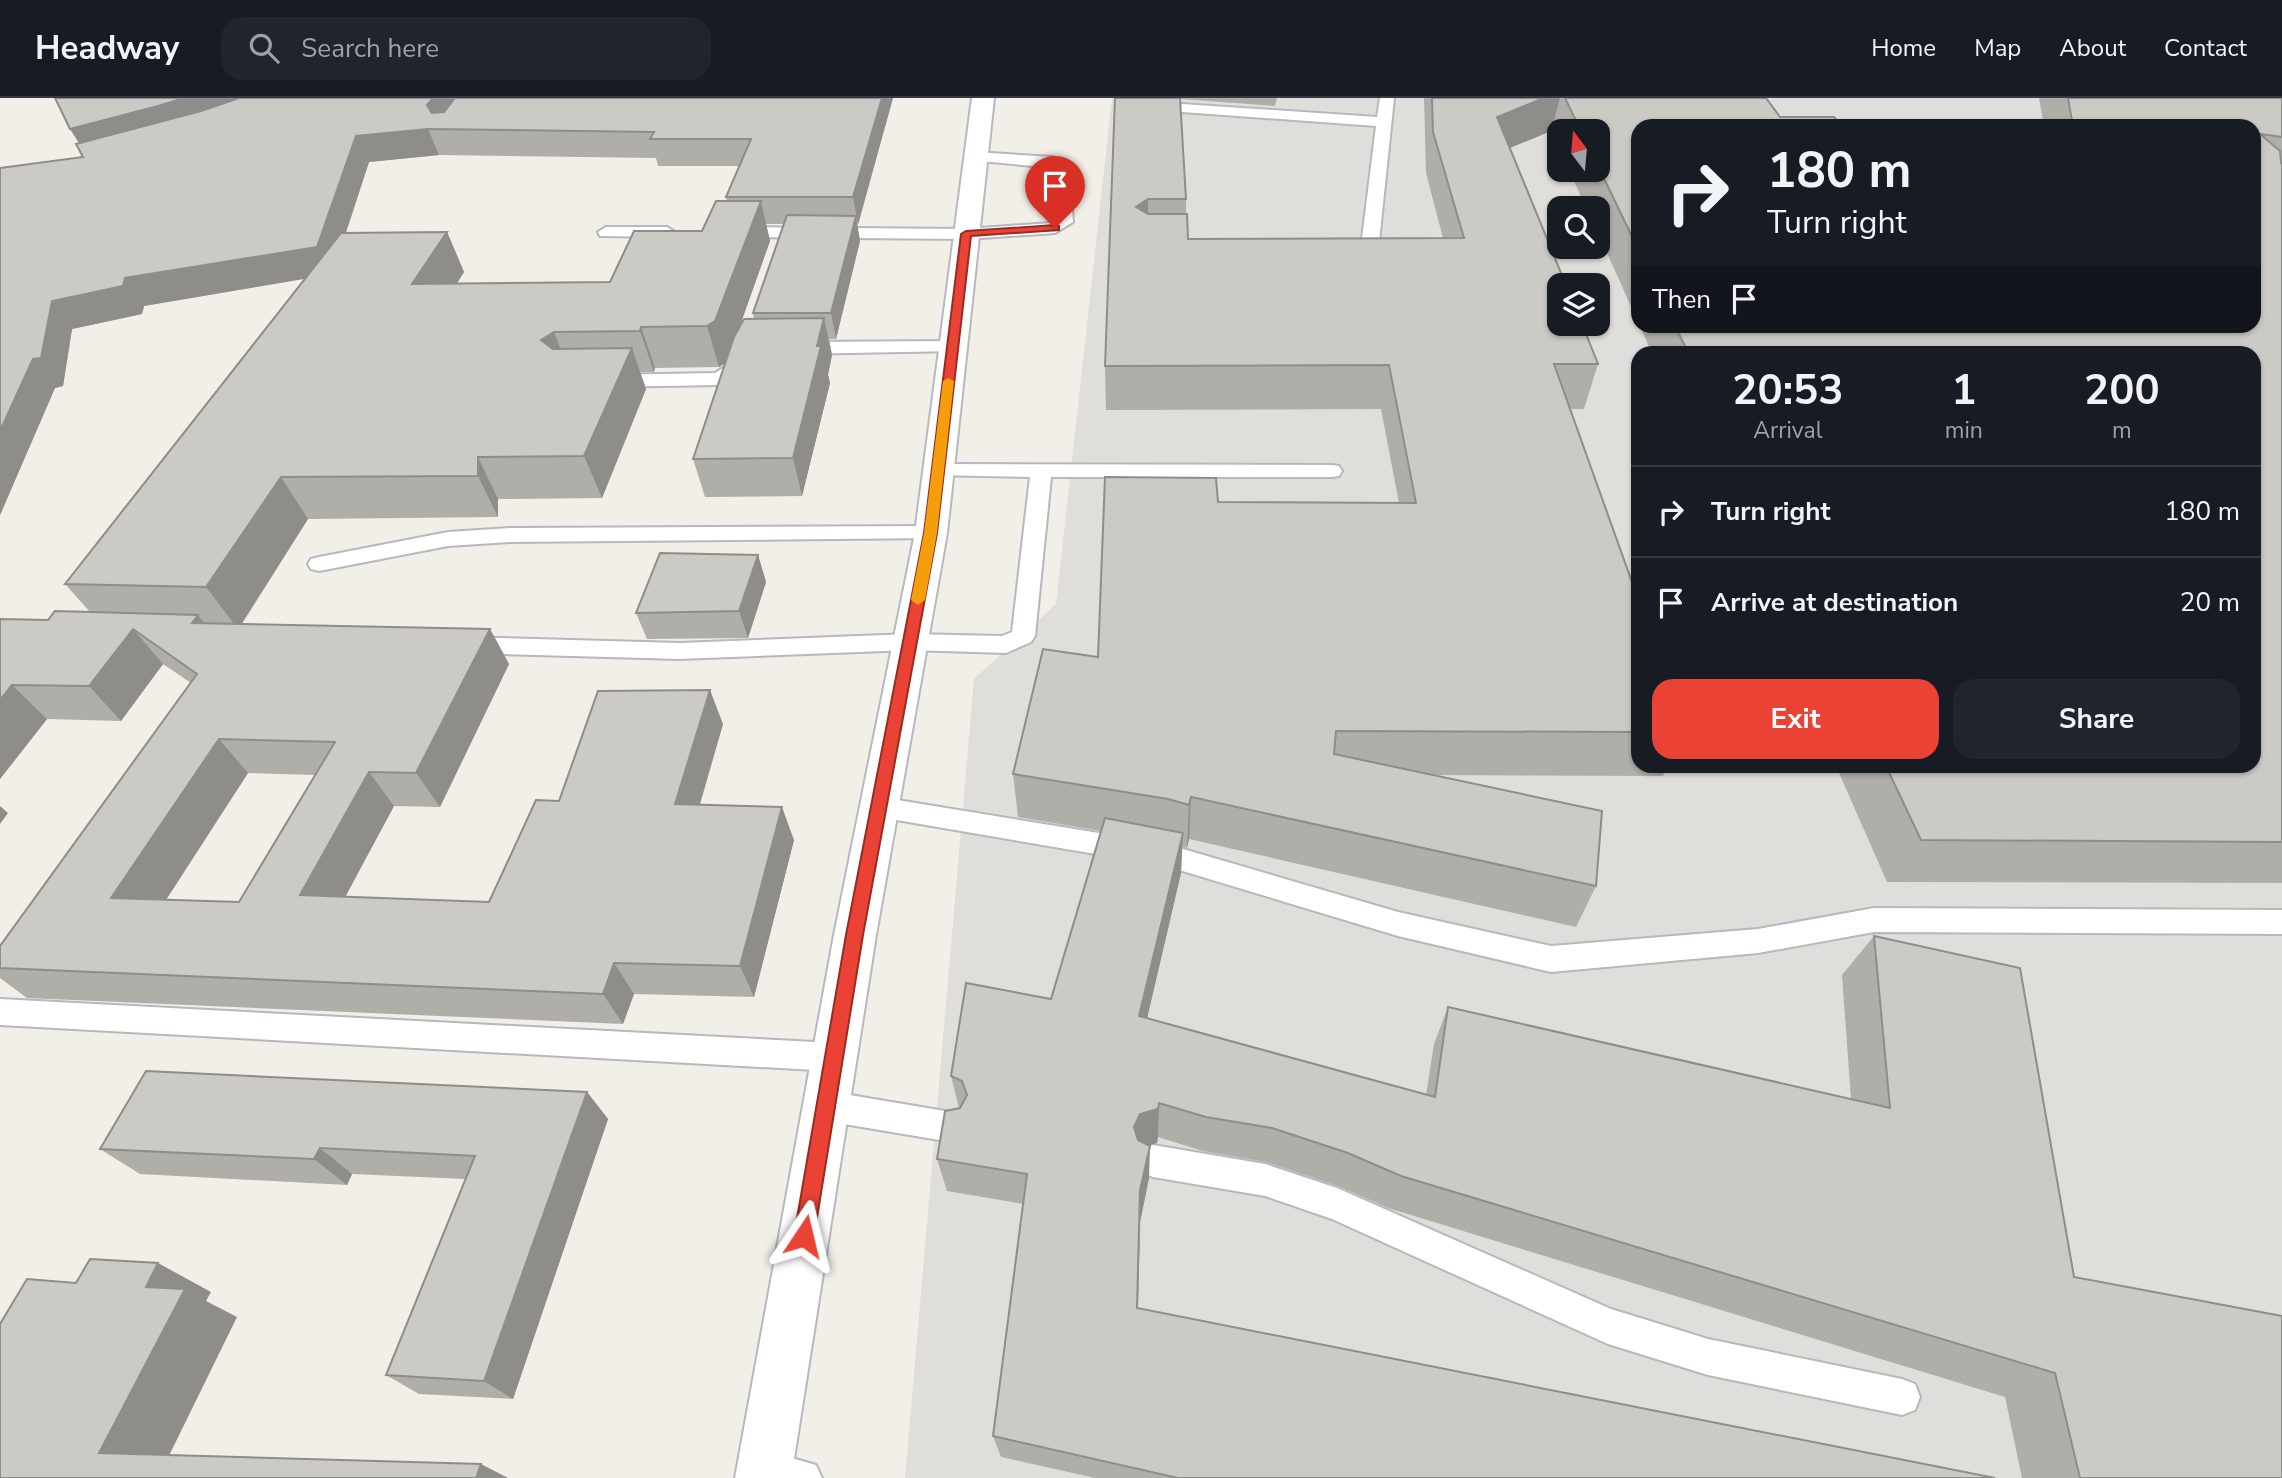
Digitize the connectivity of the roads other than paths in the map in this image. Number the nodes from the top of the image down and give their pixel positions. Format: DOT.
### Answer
graph roads {
  1 [pos="983,98"];
  2 [pos="1387,98"];
  3 [pos="1182,108"];
  4 [pos="1384,122"];
  5 [pos="975,157"];
  6 [pos="785,231"];
  7 [pos="606,232"];
  8 [pos="689,232"];
  9 [pos="716,232"];
  10 [pos="966,234"];
  11 [pos="1324,248"];
  12 [pos="776,257"];
  13 [pos="756,345"];
  14 [pos="952,347"];
  15 [pos="584,382"];
  16 [pos="938,470"];
  17 [pos="1041,470"];
  18 [pos="1332,471"];
  19 [pos="931,533"];
  20 [pos="319,564"];
  21 [pos="910,642"];
  22 [pos="447,645"];
  23 [pos="879,807"];
  24 [pos="2282,922"];
  25 [pos="0,1012"];
  26 [pos="834,1057"];
  27 [pos="826,1106"];
  28 [pos="957,1128"];
  29 [pos="1153,1161"];
  30 [pos="1902,1397"];
  31 [pos="764,1474"];
  32 [pos="803,1478"];
  1 -- 5 [label="main road"];
  2 -- 4 [label="lane"];
  3 -- 4 [label="lane"];
  4 -- 11 [label="lane"];
  5 -- 10 [label="main road"];
  5 -- 10 [label="lane"];
  6 -- 9 [label="lane"];
  6 -- 10 [label="lane"];
  6 -- 12 [label="lane"];
  7 -- 8 [label="lane"];
  10 -- 14 [label="main road"];
  13 -- 14 [label="lane"];
  13 -- 15 [label="lane"];
  14 -- 16 [label="main road"];
  16 -- 17 [label="lane"];
  16 -- 19 [label="main road"];
  17 -- 18 [label="lane"];
  17 -- 21 [label="lane"];
  19 -- 20 [label="lane"];
  19 -- 21 [label="main road"];
  21 -- 22 [label="lane"];
  21 -- 23 [label="main road"];
  23 -- 24 [label="lane"];
  23 -- 26 [label="main road"];
  25 -- 26 [label="lane"];
  26 -- 27 [label="main road"];
  27 -- 28 [label="lane"];
  27 -- 31 [label="main road"];
  29 -- 30 [label="lane"];
  31 -- 32 [label="lane"];
}
